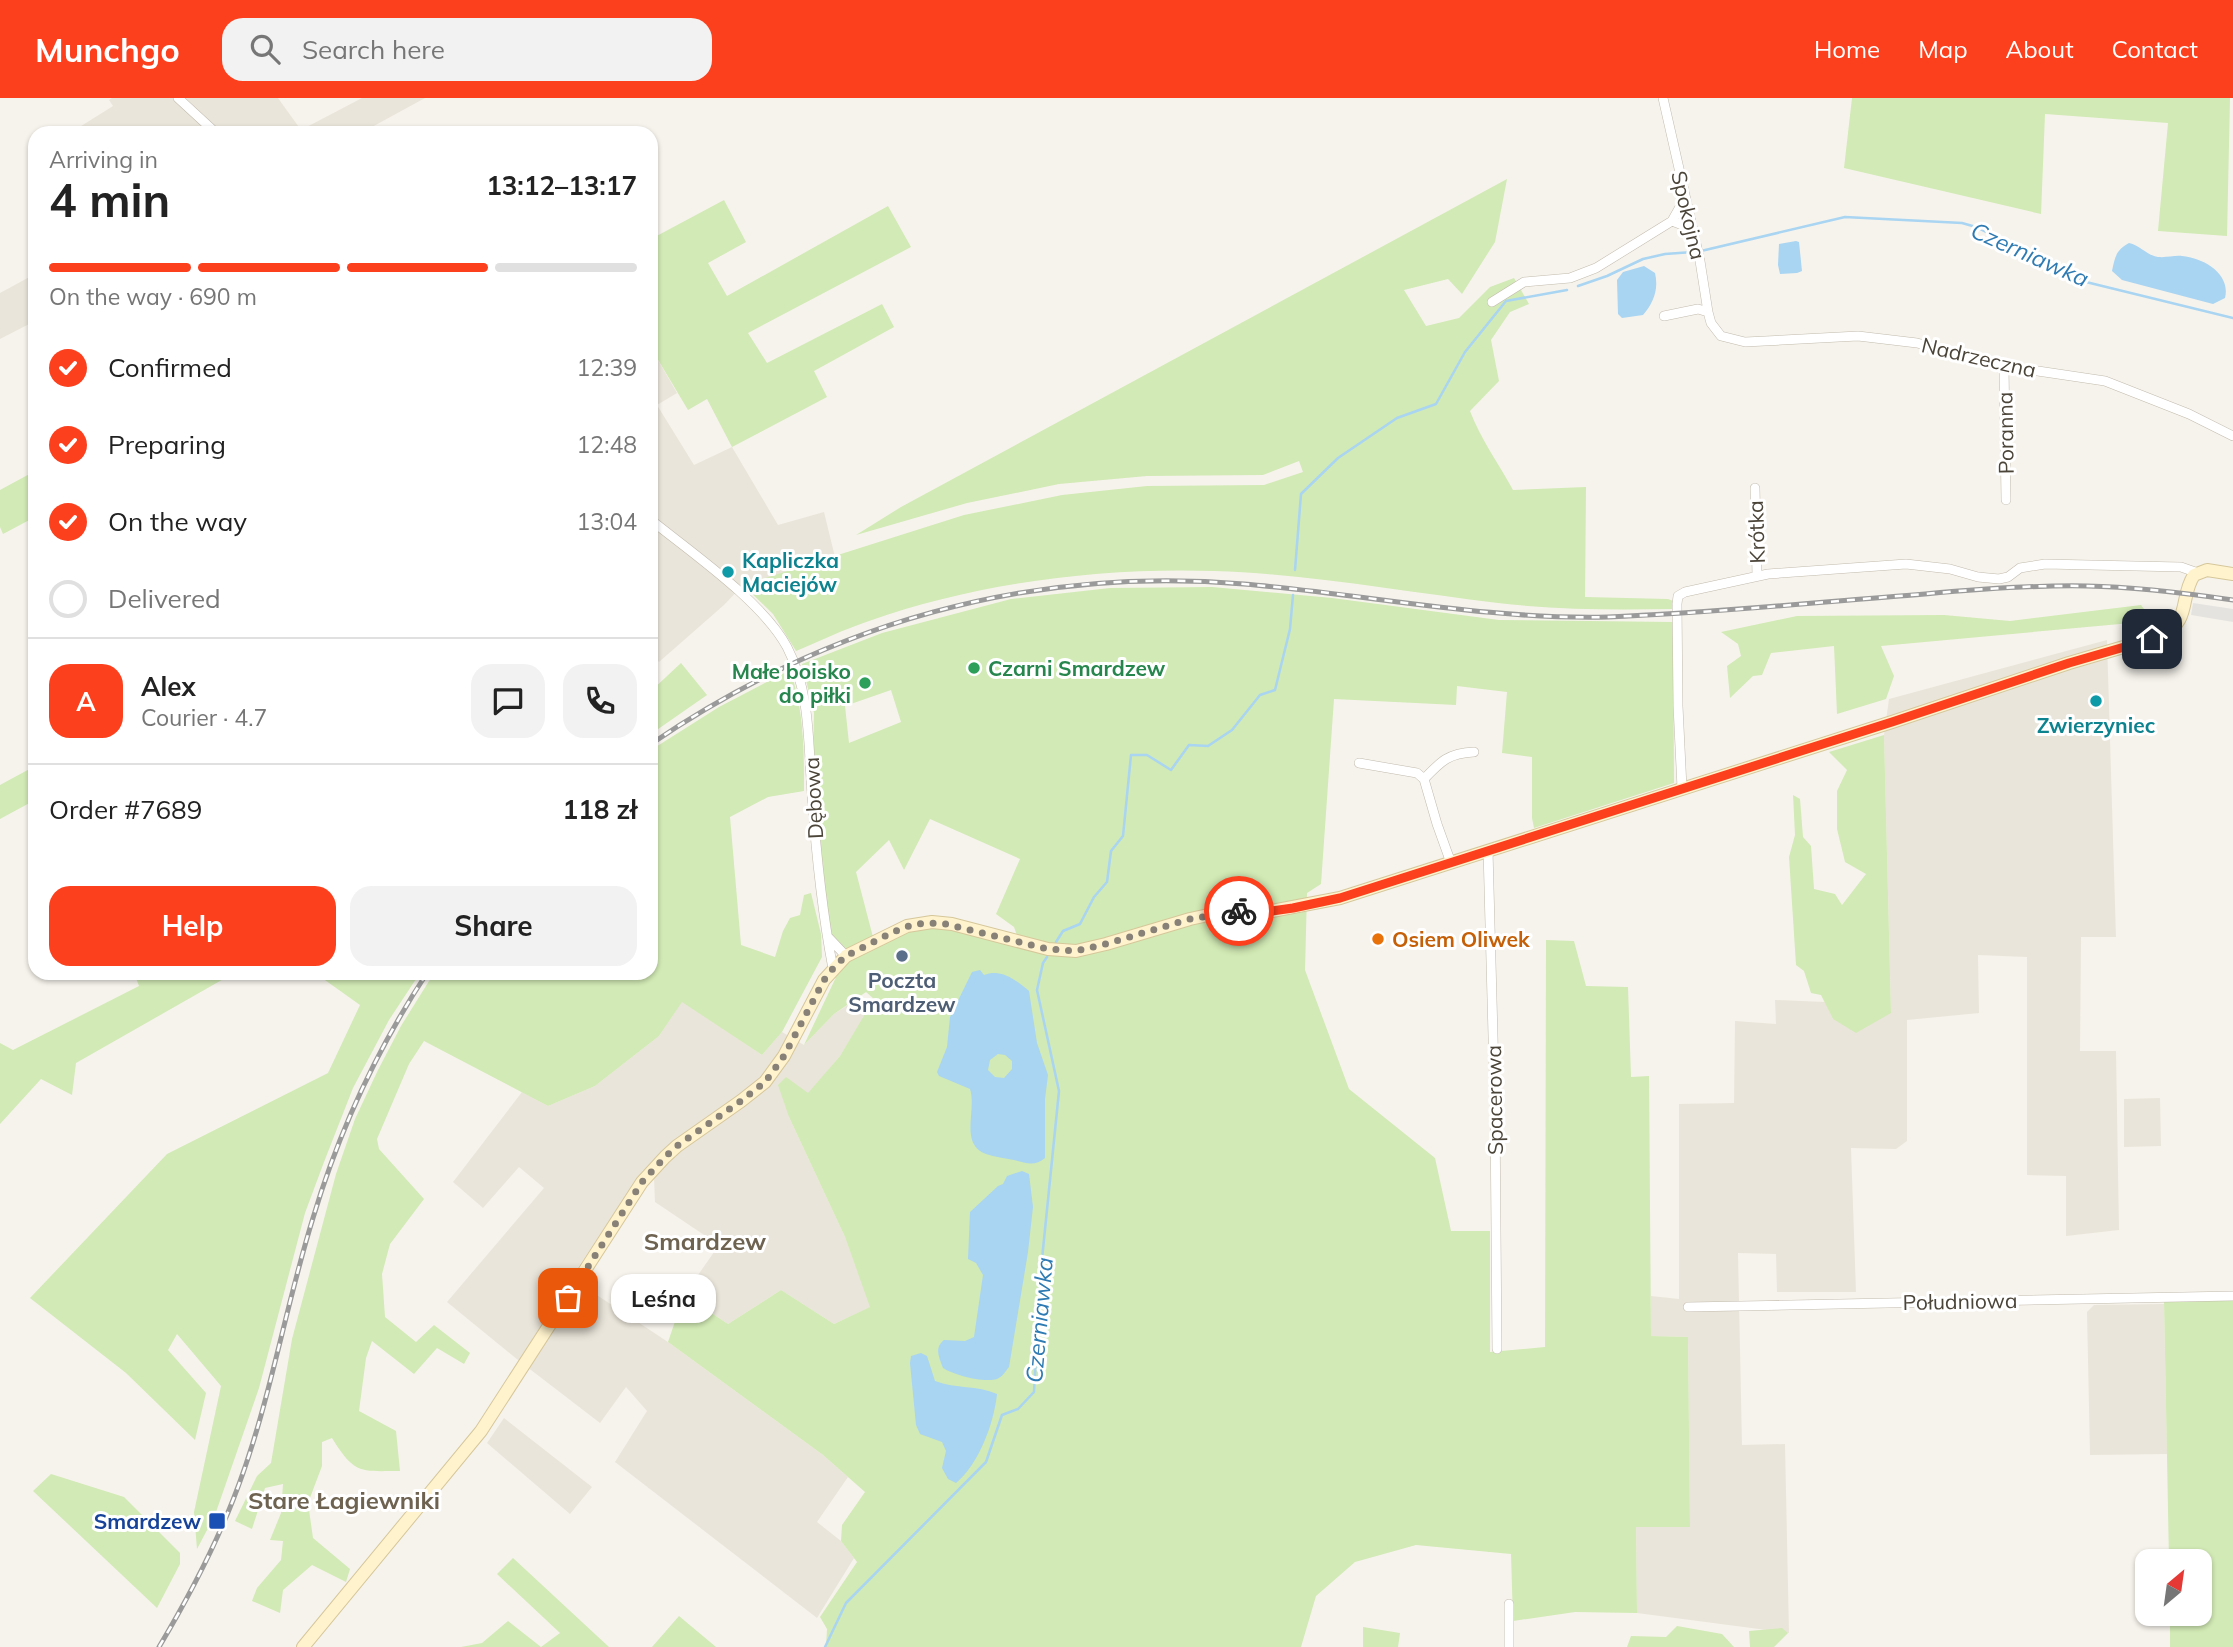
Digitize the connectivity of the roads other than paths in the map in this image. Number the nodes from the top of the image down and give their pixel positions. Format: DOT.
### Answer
graph roads {
  1 [pos="178,98"];
  2 [pos="1663,98"];
  3 [pos="208,126"];
  4 [pos="1685,198"];
  5 [pos="1672,221"];
  6 [pos="1693,229"];
  7 [pos="1492,302"];
  8 [pos="1708,312"];
  9 [pos="1664,316"];
  10 [pos="1716,330"];
  11 [pos="2004,366"];
  12 [pos="2233,436"];
  13 [pos="1755,488"];
  14 [pos="2006,500"];
  15 [pos="658,526"];
  16 [pos="2197,573"];
  17 [pos="2233,573"];
  18 [pos="1757,576"];
  19 [pos="1474,751"];
  20 [pos="1359,763"];
  21 [pos="1424,779"];
  22 [pos="1682,788"];
  23 [pos="1488,850"];
  24 [pos="1451,863"];
  25 [pos="826,936"];
  26 [pos="846,956"];
  27 [pos="833,969"];
  28 [pos="2233,1296"];
  29 [pos="1688,1307"];
  30 [pos="1497,1349"];
  31 [pos="1509,1604"];
  32 [pos="303,1647"];
  33 [pos="1509,1647"];
  1 -- 3 [label="street"];
  2 -- 4 [label="street, Spokojna"];
  4 -- 5 [label="street"];
  4 -- 6 [label="street, Spokojna"];
  5 -- 6 [label="street"];
  5 -- 7 [label="street"];
  6 -- 8 [label="street, Spokojna"];
  8 -- 9 [label="street"];
  8 -- 10 [label="street, Spokojna"];
  10 -- 11 [label="street, Nadrzeczna"];
  11 -- 12 [label="street, Nadrzeczna"];
  11 -- 14 [label="street, Poranna"];
  13 -- 18 [label="street, Krótka"];
  15 -- 25 [label="street, Dębowa"];
  16 -- 17 [label="street"];
  16 -- 18 [label="street"];
  16 -- 22 [label="street"];
  18 -- 22 [label="street"];
  19 -- 21 [label="street"];
  20 -- 21 [label="street"];
  21 -- 24 [label="street"];
  22 -- 23 [label="street"];
  23 -- 24 [label="street"];
  23 -- 30 [label="street, Spacerowa"];
  24 -- 26 [label="street"];
  25 -- 26 [label="street"];
  25 -- 27 [label="street, Dębowa"];
  26 -- 27 [label="street"];
  27 -- 32 [label="street"];
  28 -- 29 [label="street, Południowa"];
  31 -- 33 [label="street"];
}
